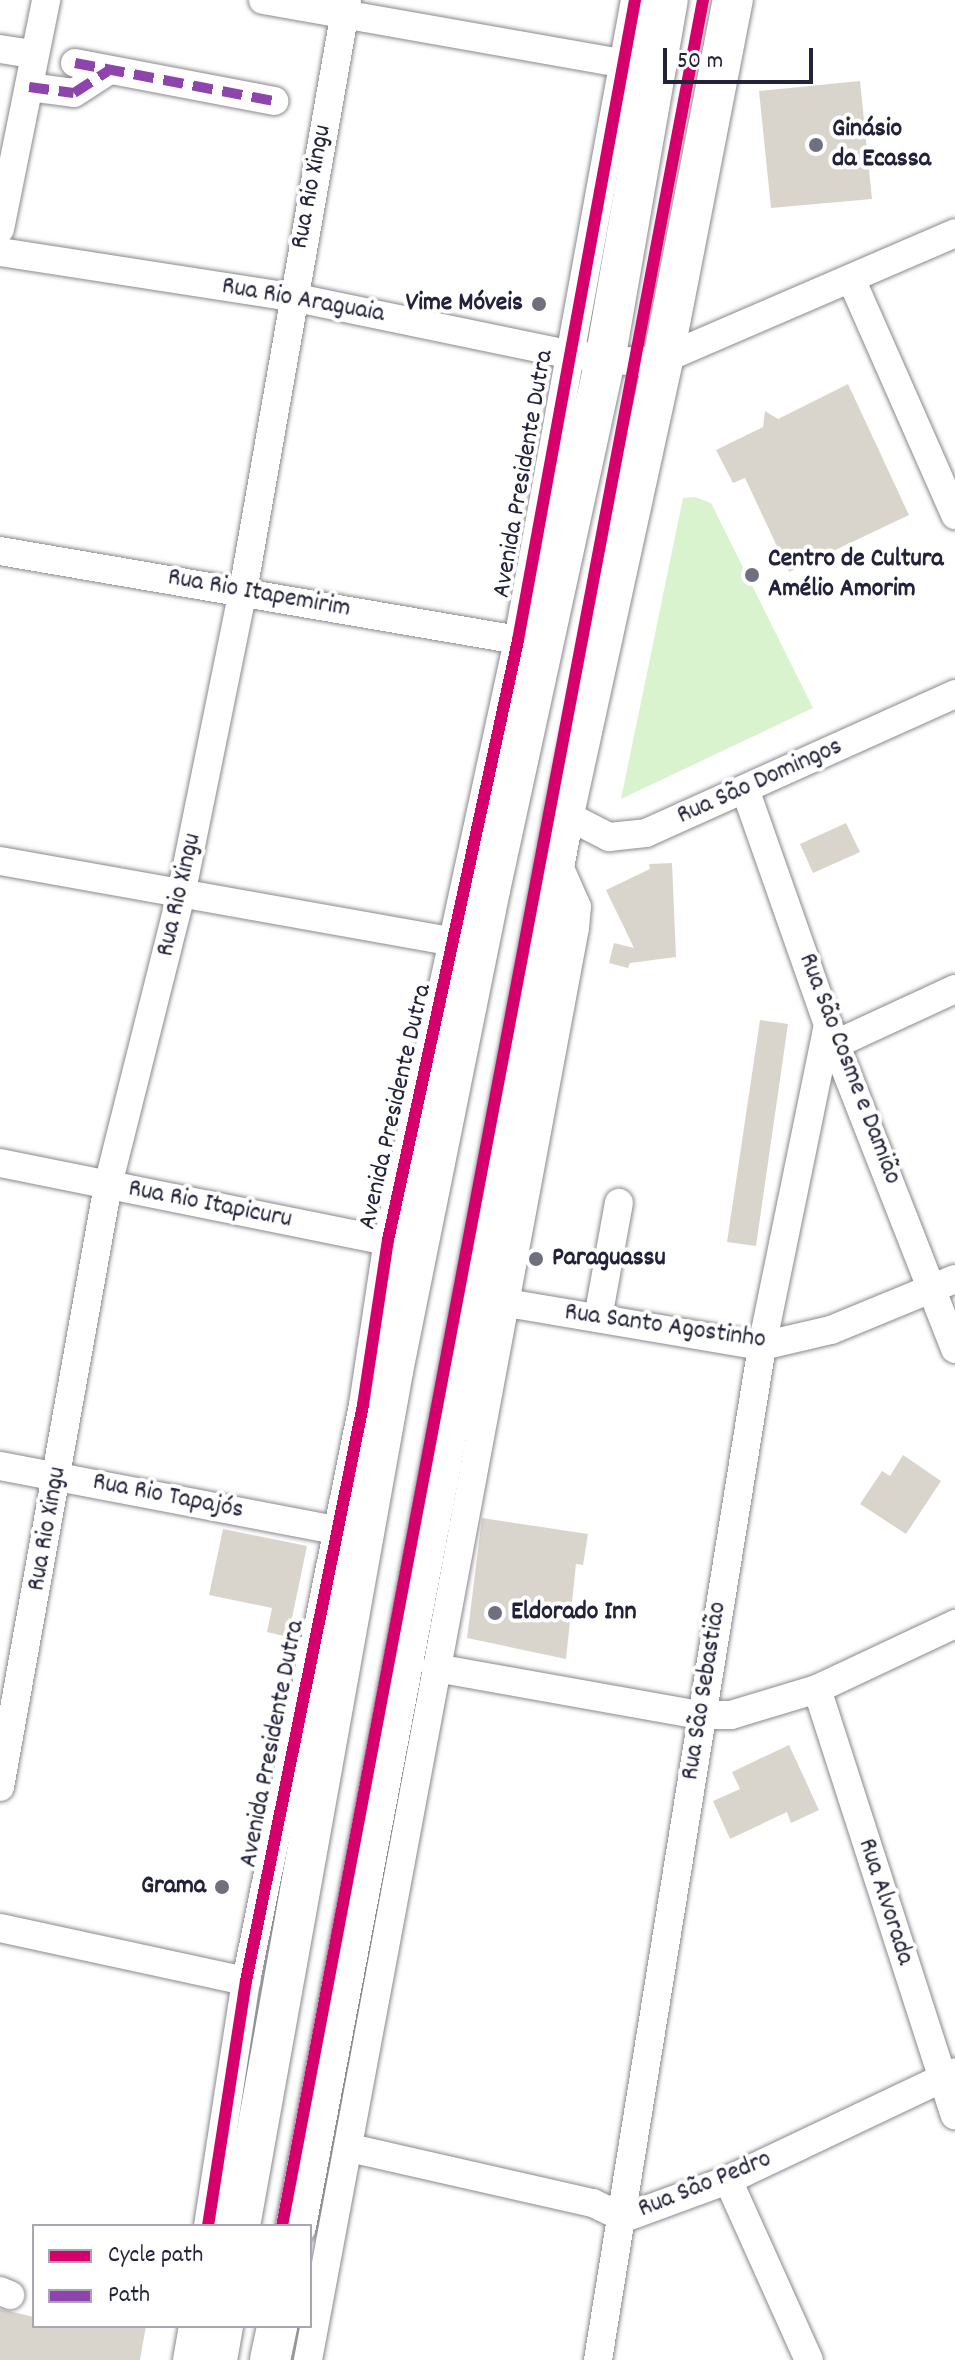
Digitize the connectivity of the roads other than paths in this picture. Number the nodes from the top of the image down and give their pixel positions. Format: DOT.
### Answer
graph roads {
  1 [pos="46,0"];
  2 [pos="263,0"];
  3 [pos="635,0"];
  4 [pos="668,0"];
  5 [pos="733,0"];
  6 [pos="346,6"];
  7 [pos="0,49"];
  8 [pos="33,54"];
  9 [pos="75,63"];
  10 [pos="622,63"];
  11 [pos="108,71"];
  12 [pos="29,87"];
  13 [pos="274,101"];
  14 [pos="615,196"];
  15 [pos="0,229"];
  16 [pos="955,233"];
  17 [pos="0,252"];
  18 [pos="852,281"];
  19 [pos="292,297"];
  20 [pos="586,357"];
  21 [pos="663,359"];
  22 [pos="955,515"];
  23 [pos="0,551"];
  24 [pos="544,575"];
  25 [pos="243,591"];
  26 [pos="518,640"];
  27 [pos="955,694"];
  28 [pos="492,765"];
  29 [pos="745,789"];
  30 [pos="564,814"];
  31 [pos="555,857"];
  32 [pos="0,861"];
  33 [pos="490,890"];
  34 [pos="181,895"];
  35 [pos="456,942"];
  36 [pos="955,989"];
  37 [pos="832,1034"];
  38 [pos="510,1100"];
  39 [pos="537,1131"];
  40 [pos="0,1163"];
  41 [pos="108,1185"];
  42 [pos="619,1203"];
  43 [pos="403,1244"];
  44 [pos="945,1284"];
  45 [pos="507,1303"];
  46 [pos="598,1318"];
  47 [pos="762,1346"];
  48 [pos="955,1349"];
  49 [pos="393,1371"];
  50 [pos="363,1405"];
  51 [pos="0,1466"];
  52 [pos="58,1476"];
  53 [pos="336,1530"];
  54 [pos="955,1624"];
  55 [pos="436,1668"];
  56 [pos="817,1689"];
  57 [pos="701,1715"];
  58 [pos="2,1772"];
  59 [pos="285,1883"];
  60 [pos="0,1928"];
  61 [pos="246,1981"];
  62 [pos="948,2075"];
  63 [pos="955,2115"];
  64 [pos="350,2148"];
  65 [pos="728,2180"];
  66 [pos="624,2218"];
  67 [pos="208,2224"];
  68 [pos="240,2224"];
  69 [pos="296,2224"];
  70 [pos="193,2328"];
  71 [pos="223,2328"];
  72 [pos="277,2328"];
  73 [pos="187,2360"];
  74 [pos="217,2360"];
  75 [pos="270,2360"];
  76 [pos="308,2360"];
  77 [pos="598,2360"];
  78 [pos="809,2360"];
  1 -- 8 [label="street"];
  2 -- 6 [label="street"];
  3 -- 10 [label="street, Avenida Presidente Dutra"];
  4 -- 14 [label="highway, Avenida Presidente Dutra"];
  5 -- 21 [label="highway"];
  6 -- 10 [label="street"];
  6 -- 19 [label="street, Rua Rio Xingu"];
  7 -- 8 [label="street"];
  8 -- 12 [label="street"];
  9 -- 11 [label="street"];
  10 -- 14 [label="street, Avenida Presidente Dutra"];
  11 -- 12 [label="street"];
  11 -- 13 [label="street"];
  12 -- 15 [label="street"];
  14 -- 20 [label="highway, Avenida Presidente Dutra"];
  16 -- 18 [label="street"];
  17 -- 19 [label="street, Rua Rio Araguaia"];
  18 -- 21 [label="street"];
  18 -- 22 [label="street"];
  19 -- 20 [label="street, Rua Rio Araguaia"];
  19 -- 25 [label="street, Rua Rio Xingu"];
  20 -- 21 [label="street, Rua Rio Araguaia"];
  20 -- 24 [label="highway, Avenida Presidente Dutra"];
  21 -- 30 [label="highway"];
  23 -- 25 [label="street, Rua Rio Itapemirim"];
  24 -- 26 [label="street, Avenida Presidente Dutra"];
  24 -- 33 [label="highway, Avenida Presidente Dutra"];
  25 -- 26 [label="street, Rua Rio Itapemirim"];
  25 -- 34 [label="street, Rua Rio Xingu"];
  26 -- 28 [label="street, Avenida Presidente Dutra"];
  27 -- 29 [label="street, Rua São Domingos"];
  28 -- 33 [label="highway"];
  28 -- 35 [label="street, Avenida Presidente Dutra"];
  29 -- 30 [label="street, Rua São Domingos"];
  29 -- 37 [label="street, Rua São Cosme e Damião"];
  30 -- 31 [label="highway"];
  31 -- 38 [label="highway"];
  31 -- 39 [label="street"];
  32 -- 34 [label="street"];
  33 -- 43 [label="highway, Avenida Presidente Dutra"];
  34 -- 35 [label="street"];
  34 -- 41 [label="street, Rua Rio Xingu"];
  35 -- 43 [label="street, Avenida Presidente Dutra"];
  36 -- 37 [label="street"];
  37 -- 44 [label="street, Rua São Cosme e Damião"];
  37 -- 47 [label="street, Rua São Sebastião"];
  38 -- 39 [label="highway"];
  38 -- 69 [label="highway"];
  39 -- 45 [label="street"];
  40 -- 41 [label="street, Rua Rio Itapicuru"];
  41 -- 43 [label="street, Rua Rio Itapicuru"];
  41 -- 52 [label="street, Rua Rio Xingu"];
  42 -- 46 [label="street"];
  43 -- 49 [label="highway, Avenida Presidente Dutra"];
  43 -- 50 [label="street, Avenida Presidente Dutra"];
  44 -- 47 [label="street, Rua Santo Agostinho"];
  44 -- 48 [label="street, Rua São Cosme e Damião"];
  45 -- 46 [label="street, Rua Santo Agostinho"];
  45 -- 55 [label="street"];
  46 -- 47 [label="street, Rua Santo Agostinho"];
  47 -- 57 [label="street, Rua São Sebastião"];
  49 -- 50 [label="highway"];
  49 -- 59 [label="highway, Avenida Presidente Dutra"];
  50 -- 53 [label="street, Avenida Presidente Dutra"];
  51 -- 52 [label="street, Rua Rio Tapajós"];
  52 -- 53 [label="street, Rua Rio Tapajós"];
  52 -- 58 [label="street, Rua Rio Xingu"];
  53 -- 59 [label="street, Avenida Presidente Dutra"];
  54 -- 56 [label="street"];
  55 -- 57 [label="street"];
  55 -- 64 [label="street"];
  56 -- 57 [label="street"];
  56 -- 62 [label="street, Rua Alvorada"];
  57 -- 66 [label="street, Rua São Sebastião"];
  59 -- 61 [label="street, Avenida Presidente Dutra"];
  59 -- 68 [label="highway, Avenida Presidente Dutra"];
  60 -- 61 [label="street"];
  61 -- 67 [label="street, Avenida Presidente Dutra"];
  62 -- 63 [label="street, Rua Alvorada"];
  62 -- 65 [label="street, Rua São Pedro"];
  64 -- 66 [label="street, Rua São Pedro"];
  64 -- 76 [label="street"];
  65 -- 66 [label="street, Rua São Pedro"];
  65 -- 78 [label="street"];
  66 -- 77 [label="street, Rua São Sebastião"];
  70 -- 73 [label="street"];
  71 -- 74 [label="highway"];
  72 -- 75 [label="highway"];
}
